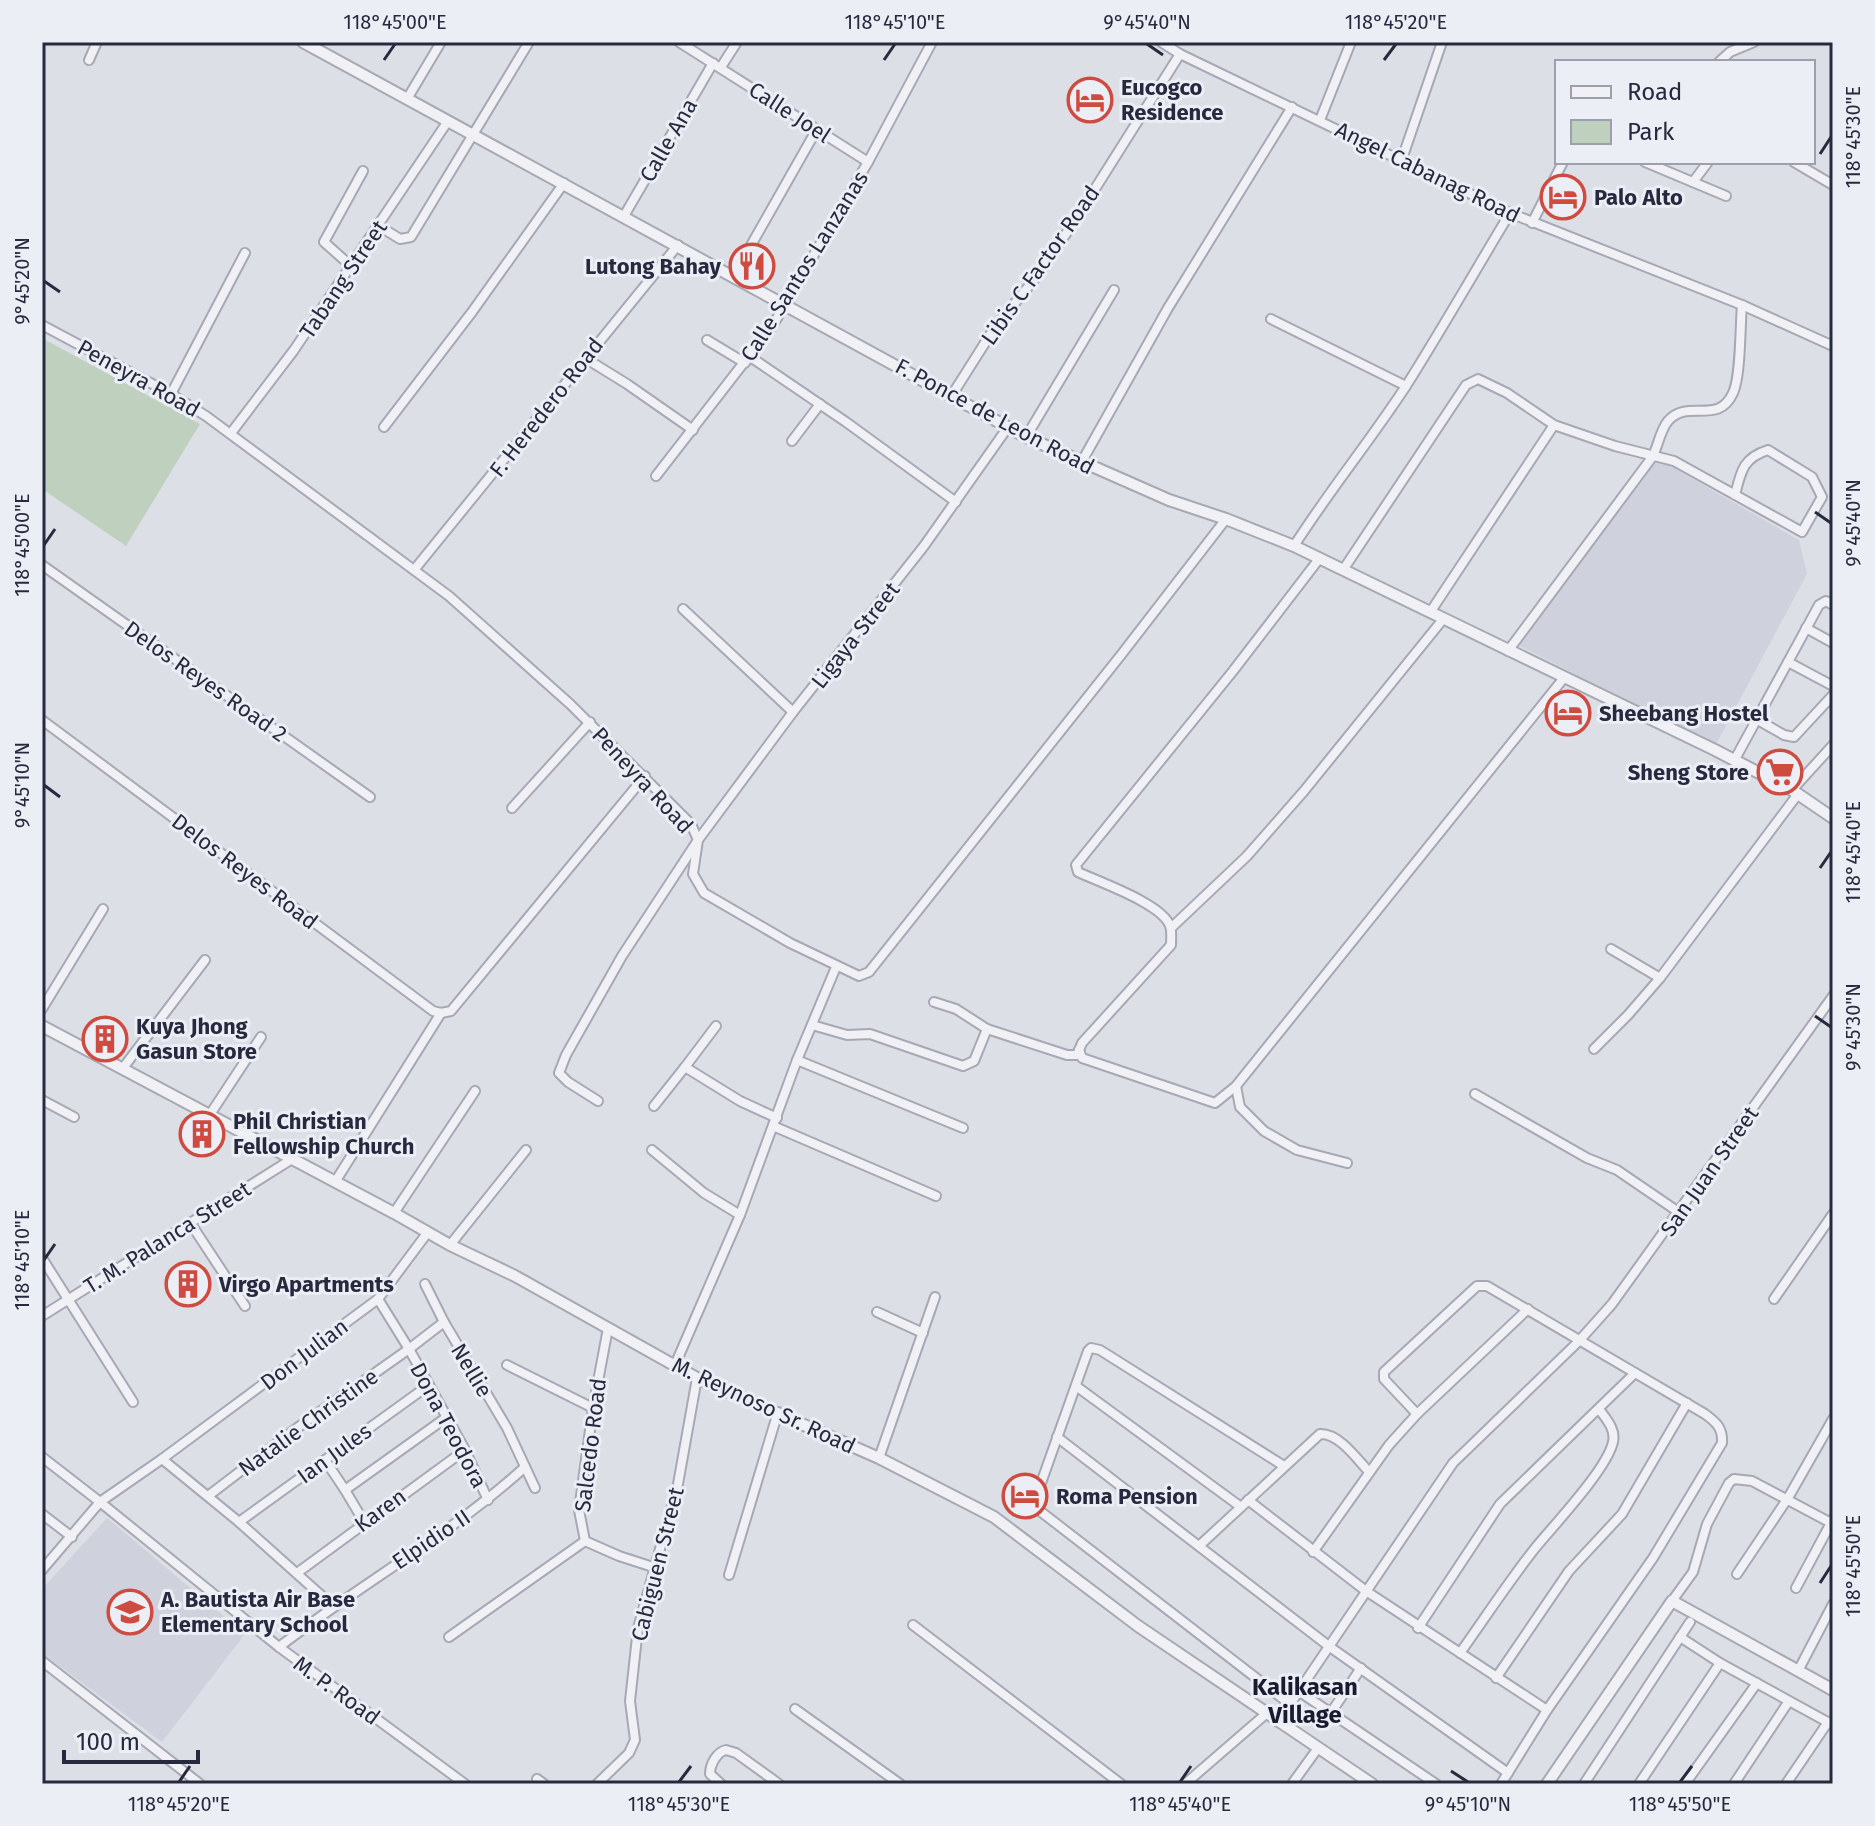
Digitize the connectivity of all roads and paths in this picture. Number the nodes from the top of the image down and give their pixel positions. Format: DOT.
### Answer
graph roads {
  1 [pos="97,42"];
  2 [pos="303,42"];
  3 [pos="441,42"];
  4 [pos="529,42"];
  5 [pos="679,42"];
  6 [pos="737,42"];
  7 [pos="932,42"];
  8 [pos="1161,42"];
  9 [pos="1351,42"];
  10 [pos="1442,42"];
  11 [pos="1754,42"];
  12 [pos="1180,54"];
  13 [pos="89,60"];
  14 [pos="1721,60"];
  15 [pos="717,65"];
  16 [pos="407,99"];
  17 [pos="1292,107"];
  18 [pos="1320,120"];
  19 [pos="448,121"];
  20 [pos="817,129"];
  21 [pos="474,135"];
  22 [pos="868,162"];
  23 [pos="1401,162"];
  24 [pos="1562,164"];
  25 [pos="1650,164"];
  26 [pos="1706,164"];
  27 [pos="1797,164"];
  28 [pos="363,171"];
  29 [pos="1693,182"];
  30 [pos="564,183"];
  31 [pos="1833,185"];
  32 [pos="1726,196"];
  33 [pos="1510,213"];
  34 [pos="624,216"];
  35 [pos="1532,223"];
  36 [pos="379,226"];
  37 [pos="678,245"];
  38 [pos="245,253"];
  39 [pos="351,266"];
  40 [pos="733,277"];
  41 [pos="1114,290"];
  42 [pos="784,305"];
  43 [pos="1742,305"];
  44 [pos="1271,319"];
  45 [pos="42,325"];
  46 [pos="707,340"];
  47 [pos="1833,346"];
  48 [pos="585,358"];
  49 [pos="747,360"];
  50 [pos="1406,386"];
  51 [pos="171,394"];
  52 [pos="952,395"];
  53 [pos="820,404"];
  54 [pos="1554,425"];
  55 [pos="384,427"];
  56 [pos="1008,427"];
  57 [pos="693,430"];
  58 [pos="231,433"];
  59 [pos="1026,437"];
  60 [pos="792,441"];
  61 [pos="1653,456"];
  62 [pos="1081,463"];
  63 [pos="656,476"];
  64 [pos="1735,495"];
  65 [pos="956,502"];
  66 [pos="1226,519"];
  67 [pos="1294,546"];
  68 [pos="1319,559"];
  69 [pos="42,565"];
  70 [pos="414,570"];
  71 [pos="1343,570"];
  72 [pos="1833,605"];
  73 [pos="683,609"];
  74 [pos="1431,611"];
  75 [pos="1444,618"];
  76 [pos="1806,628"];
  77 [pos="1833,643"];
  78 [pos="1508,651"];
  79 [pos="1788,662"];
  80 [pos="1563,679"];
  81 [pos="1833,686"];
  82 [pos="1833,695"];
  83 [pos="793,712"];
  84 [pos="1756,719"];
  85 [pos="42,720"];
  86 [pos="590,722"];
  87 [pos="1833,745"];
  88 [pos="1734,761"];
  89 [pos="645,776"];
  90 [pos="1795,792"];
  91 [pos="370,797"];
  92 [pos="512,808"];
  93 [pos="1833,818"];
  94 [pos="698,840"];
  95 [pos="103,909"];
  96 [pos="1171,928"];
  97 [pos="1611,949"];
  98 [pos="205,960"];
  99 [pos="836,967"];
  100 [pos="1660,978"];
  101 [pos="1833,996"];
  102 [pos="934,1002"];
  103 [pos="42,1009"];
  104 [pos="441,1013"];
  105 [pos="812,1025"];
  106 [pos="42,1026"];
  107 [pos="716,1026"];
  108 [pos="987,1029"];
  109 [pos="261,1037"];
  110 [pos="1594,1049"];
  111 [pos="1079,1050"];
  112 [pos="797,1060"];
  113 [pos="685,1067"];
  114 [pos="123,1068"];
  115 [pos="1236,1086"];
  116 [pos="475,1091"];
  117 [pos="1475,1094"];
  118 [pos="42,1100"];
  119 [pos="598,1101"];
  120 [pos="654,1106"];
  121 [pos="209,1116"];
  122 [pos="74,1117"];
  123 [pos="775,1122"];
  124 [pos="963,1128"];
  125 [pos="526,1150"];
  126 [pos="652,1150"];
  127 [pos="292,1159"];
  128 [pos="1347,1163"];
  129 [pos="335,1182"];
  130 [pos="936,1196"];
  131 [pos="394,1213"];
  132 [pos="1680,1213"];
  133 [pos="1833,1214"];
  134 [pos="740,1215"];
  135 [pos="191,1224"];
  136 [pos="428,1232"];
  137 [pos="450,1245"];
  138 [pos="42,1258"];
  139 [pos="425,1284"];
  140 [pos="935,1297"];
  141 [pos="378,1299"];
  142 [pos="1774,1299"];
  143 [pos="67,1300"];
  144 [pos="245,1306"];
  145 [pos="1528,1309"];
  146 [pos="877,1312"];
  147 [pos="42,1316"];
  148 [pos="444,1322"];
  149 [pos="608,1328"];
  150 [pos="923,1333"];
  151 [pos="1579,1341"];
  152 [pos="409,1349"];
  153 [pos="507,1365"];
  154 [pos="675,1365"];
  155 [pos="1635,1373"];
  156 [pos="697,1378"];
  157 [pos="429,1385"];
  158 [pos="1076,1386"];
  159 [pos="133,1402"];
  160 [pos="1687,1403"];
  161 [pos="593,1408"];
  162 [pos="1599,1409"];
  163 [pos="778,1412"];
  164 [pos="1417,1414"];
  165 [pos="447,1417"];
  166 [pos="1832,1423"];
  167 [pos="1057,1437"];
  168 [pos="465,1450"];
  169 [pos="42,1457"];
  170 [pos="879,1458"];
  171 [pos="162,1459"];
  172 [pos="325,1460"];
  173 [pos="1284,1466"];
  174 [pos="525,1467"];
  175 [pos="1369,1472"];
  176 [pos="535,1488"];
  177 [pos="345,1490"];
  178 [pos="208,1496"];
  179 [pos="1788,1498"];
  180 [pos="488,1500"];
  181 [pos="100,1502"];
  182 [pos="1245,1503"];
  183 [pos="42,1514"];
  184 [pos="239,1522"];
  185 [pos="364,1522"];
  186 [pos="1832,1522"];
  187 [pos="72,1537"];
  188 [pos="585,1541"];
  189 [pos="1199,1546"];
  190 [pos="1313,1552"];
  191 [pos="656,1568"];
  192 [pos="42,1570"];
  193 [pos="297,1573"];
  194 [pos="1737,1574"];
  195 [pos="729,1575"];
  196 [pos="1796,1588"];
  197 [pos="1366,1591"];
  198 [pos="1672,1601"];
  199 [pos="1833,1604"];
  200 [pos="333,1606"];
  201 [pos="1690,1622"];
  202 [pos="913,1625"];
  203 [pos="1418,1628"];
  204 [pos="449,1637"];
  205 [pos="1680,1637"];
  206 [pos="279,1647"];
  207 [pos="1330,1647"];
  208 [pos="1460,1653"];
  209 [pos="42,1661"];
  210 [pos="1720,1663"];
  211 [pos="1361,1668"];
  212 [pos="1798,1671"];
  213 [pos="1496,1678"];
  214 [pos="1757,1683"];
  215 [pos="1833,1690"];
  216 [pos="1300,1692"];
  217 [pos="1789,1701"];
  218 [pos="1291,1705"];
  219 [pos="795,1709"];
  220 [pos="1547,1710"];
  221 [pos="1267,1713"];
  222 [pos="1330,1714"];
  223 [pos="1278,1722"];
  224 [pos="1831,1724"];
  225 [pos="1318,1748"];
  226 [pos="1508,1773"];
  227 [pos="200,1784"];
  228 [pos="465,1784"];
  229 [pos="597,1784"];
  230 [pos="721,1784"];
  231 [pos="779,1784"];
  232 [pos="900,1784"];
  233 [pos="1121,1784"];
  234 [pos="1185,1784"];
  235 [pos="1292,1784"];
  236 [pos="1372,1784"];
  237 [pos="1436,1784"];
  238 [pos="1501,1784"];
  239 [pos="1547,1784"];
  240 [pos="1584,1784"];
  241 [pos="1639,1784"];
  242 [pos="1685,1784"];
  243 [pos="1734,1784"];
  244 [pos="1786,1784"];
  1 -- 13 [label="street"];
  2 -- 16 [label="street, F. Ponce de Leon Road"];
  3 -- 16 [label="street"];
  4 -- 21 [label="street"];
  5 -- 15 [label="street, Calle Joel"];
  6 -- 15 [label="street, Calle Ana"];
  7 -- 22 [label="street, Calle Santos Lanzanas"];
  8 -- 12 [label="street, Angel Cabanag Road"];
  9 -- 18 [label="street"];
  10 -- 23 [label="street"];
  11 -- 14 [label="street"];
  12 -- 17 [label="street, Angel Cabanag Road"];
  12 -- 52 [label="street, Libis C Factor Road"];
  15 -- 20 [label="street, Calle Joel"];
  15 -- 34 [label="street, Calle Ana"];
  16 -- 19 [label="street, F. Ponce de Leon Road"];
  17 -- 18 [label="street, Angel Cabanag Road"];
  17 -- 62 [label="street"];
  18 -- 23 [label="street, Angel Cabanag Road"];
  19 -- 21 [label="street, F. Ponce de Leon Road"];
  19 -- 36 [label="street, Tabang Street"];
  20 -- 22 [label="street, Calle Joel"];
  20 -- 40 [label="street"];
  21 -- 30 [label="street, F. Ponce de Leon Road"];
  21 -- 36 [label="street"];
  22 -- 42 [label="street, Calle Santos Lanzanas"];
  23 -- 33 [label="street, Angel Cabanag Road"];
  24 -- 35 [label="street"];
  25 -- 29 [label="street"];
  26 -- 29 [label="street"];
  27 -- 31 [label="street"];
  28 -- 39 [label="street"];
  29 -- 32 [label="street"];
  30 -- 34 [label="street, F. Ponce de Leon Road"];
  30 -- 55 [label="street"];
  33 -- 35 [label="street, Angel Cabanag Road"];
  33 -- 50 [label="street"];
  34 -- 37 [label="street, F. Ponce de Leon Road"];
  35 -- 43 [label="street, Angel Cabanag Road"];
  36 -- 39 [label="street, Tabang Street"];
  37 -- 40 [label="street, F. Ponce de Leon Road"];
  37 -- 48 [label="street, F. Heredero Road"];
  38 -- 51 [label="street"];
  39 -- 58 [label="street, Tabang Street"];
  40 -- 42 [label="street, F. Ponce de Leon Road"];
  41 -- 59 [label="street"];
  42 -- 49 [label="street, Calle Santos Lanzanas"];
  42 -- 52 [label="street, F. Ponce de Leon Road"];
  43 -- 47 [label="street, Angel Cabanag Road"];
  43 -- 61 [label="street"];
  44 -- 50 [label="street"];
  45 -- 51 [label="street, Peneyra Road"];
  46 -- 49 [label="street"];
  48 -- 57 [label="street"];
  48 -- 70 [label="street, F. Heredero Road"];
  49 -- 53 [label="street"];
  49 -- 57 [label="street, Calle Santos Lanzanas"];
  50 -- 67 [label="street"];
  51 -- 58 [label="street, Peneyra Road"];
  52 -- 56 [label="street, F. Ponce de Leon Road"];
  53 -- 60 [label="street"];
  53 -- 65 [label="street"];
  54 -- 61 [label="street"];
  54 -- 71 [label="street"];
  54 -- 74 [label="street"];
  56 -- 59 [label="street, F. Ponce de Leon Road"];
  56 -- 65 [label="street, Ligaya Street"];
  57 -- 63 [label="street, Calle Santos Lanzanas"];
  58 -- 70 [label="street, Peneyra Road"];
  59 -- 62 [label="street, F. Ponce de Leon Road"];
  61 -- 64 [label="street"];
  61 -- 78 [label="street"];
  62 -- 66 [label="street, F. Ponce de Leon Road"];
  64 -- 64 [label="street"];
  65 -- 83 [label="street, Ligaya Street"];
  66 -- 67 [label="street, F. Ponce de Leon Road"];
  66 -- 99 [label="street, Peneyra Road"];
  67 -- 68 [label="street, F. Ponce de Leon Road"];
  68 -- 71 [label="street, F. Ponce de Leon Road"];
  68 -- 96 [label="street"];
  69 -- 91 [label="street, Delos Reyes Road 2"];
  70 -- 86 [label="street, Peneyra Road"];
  71 -- 74 [label="street, F. Ponce de Leon Road"];
  72 -- 76 [label="street"];
  73 -- 83 [label="street"];
  74 -- 75 [label="street, F. Ponce de Leon Road"];
  75 -- 78 [label="street, F. Ponce de Leon Road"];
  75 -- 96 [label="street"];
  76 -- 77 [label="street"];
  76 -- 79 [label="street"];
  78 -- 80 [label="street, F. Ponce de Leon Road"];
  79 -- 81 [label="street"];
  79 -- 84 [label="street"];
  80 -- 88 [label="street, F. Ponce de Leon Road"];
  80 -- 115 [label="street"];
  82 -- 84 [label="street"];
  83 -- 94 [label="street, Ligaya Street"];
  84 -- 88 [label="street"];
  85 -- 104 [label="street, Delos Reyes Road"];
  86 -- 89 [label="street, Peneyra Road"];
  86 -- 92 [label="street"];
  87 -- 90 [label="street"];
  88 -- 90 [label="street, F. Ponce de Leon Road"];
  89 -- 94 [label="street, Peneyra Road"];
  89 -- 104 [label="street"];
  90 -- 93 [label="street, F. Ponce de Leon Road"];
  90 -- 100 [label="street"];
  94 -- 99 [label="street, Peneyra Road"];
  94 -- 119 [label="street, Ligaya Street"];
  95 -- 103 [label="street"];
  96 -- 111 [label="street"];
  97 -- 100 [label="street"];
  98 -- 114 [label="street"];
  99 -- 105 [label="street"];
  100 -- 110 [label="street"];
  101 -- 132 [label="street, San Juan Street"];
  102 -- 108 [label="street"];
  104 -- 129 [label="street"];
  105 -- 108 [label="street"];
  105 -- 112 [label="street"];
  106 -- 114 [label="street, M. Reynoso Sr. Road"];
  107 -- 113 [label="street"];
  108 -- 111 [label="street"];
  109 -- 121 [label="street"];
  111 -- 115 [label="street"];
  112 -- 123 [label="street"];
  112 -- 124 [label="street"];
  113 -- 120 [label="street"];
  113 -- 123 [label="street"];
  114 -- 121 [label="street, M. Reynoso Sr. Road"];
  115 -- 128 [label="street"];
  116 -- 131 [label="street"];
  117 -- 132 [label="street"];
  118 -- 122 [label="street"];
  121 -- 127 [label="street, M. Reynoso Sr. Road"];
  123 -- 130 [label="street"];
  123 -- 134 [label="street"];
  125 -- 137 [label="street"];
  126 -- 134 [label="street"];
  127 -- 129 [label="street, M. Reynoso Sr. Road"];
  127 -- 135 [label="street, T. M. Palanca Street"];
  129 -- 131 [label="street, M. Reynoso Sr. Road"];
  131 -- 136 [label="street, M. Reynoso Sr. Road"];
  132 -- 151 [label="street, San Juan Street"];
  133 -- 142 [label="street"];
  134 -- 154 [label="street"];
  135 -- 143 [label="street, T. M. Palanca Street"];
  135 -- 144 [label="street"];
  136 -- 137 [label="street, M. Reynoso Sr. Road"];
  136 -- 141 [label="street, Don Julian"];
  137 -- 149 [label="street, M. Reynoso Sr. Road"];
  138 -- 143 [label="street"];
  139 -- 148 [label="street"];
  140 -- 150 [label="street"];
  141 -- 152 [label="street"];
  141 -- 171 [label="street, Don Julian"];
  143 -- 147 [label="street, T. M. Palanca Street"];
  143 -- 159 [label="street"];
  145 -- 151 [label="street"];
  145 -- 164 [label="street"];
  145 -- 164 [label="street"];
  146 -- 150 [label="street"];
  148 -- 152 [label="street, Nellie"];
  148 -- 174 [label="street, Nellie"];
  149 -- 154 [label="street, M. Reynoso Sr. Road"];
  149 -- 161 [label="street, Salcedo Road"];
  150 -- 170 [label="street"];
  151 -- 155 [label="street"];
  151 -- 197 [label="street, San Juan Street"];
  152 -- 157 [label="street, Dona Teodora"];
  152 -- 178 [label="street, Natalie Christine"];
  153 -- 161 [label="street"];
  154 -- 156 [label="street, M. Reynoso Sr. Road"];
  155 -- 160 [label="street"];
  155 -- 162 [label="street"];
  156 -- 163 [label="street, M. Reynoso Sr. Road"];
  156 -- 191 [label="street, Cabiguen Street"];
  157 -- 165 [label="street, Dona Teodora"];
  157 -- 172 [label="street, Ian Jules"];
  158 -- 167 [label="street"];
  158 -- 173 [label="street"];
  158 -- 182 [label="street"];
  160 -- 213 [label="street"];
  160 -- 220 [label="street"];
  161 -- 188 [label="street, Salcedo Road"];
  162 -- 203 [label="street"];
  162 -- 208 [label="street"];
  163 -- 170 [label="street, M. Reynoso Sr. Road"];
  163 -- 195 [label="street"];
  164 -- 175 [label="street"];
  165 -- 168 [label="street, Dona Teodora"];
  165 -- 177 [label="street"];
  166 -- 179 [label="street"];
  167 -- 189 [label="street"];
  167 -- 218 [label="street"];
  168 -- 180 [label="street, Dona Teodora"];
  168 -- 185 [label="street, Karen"];
  169 -- 181 [label="street, M. P. Road"];
  170 -- 221 [label="street, M. Reynoso Sr. Road"];
  171 -- 178 [label="street"];
  171 -- 181 [label="street, Don Julian"];
  172 -- 177 [label="street"];
  172 -- 184 [label="street, Ian Jules"];
  173 -- 175 [label="street"];
  173 -- 182 [label="street"];
  174 -- 176 [label="street, Nellie"];
  174 -- 180 [label="street, Elpidio II"];
  175 -- 190 [label="street"];
  177 -- 185 [label="street"];
  178 -- 184 [label="street"];
  179 -- 186 [label="street"];
  179 -- 194 [label="street"];
  179 -- 198 [label="street"];
  180 -- 200 [label="street, Elpidio II"];
  181 -- 187 [label="street, Don Julian"];
  181 -- 206 [label="street, M. P. Road"];
  182 -- 189 [label="street"];
  182 -- 190 [label="street"];
  183 -- 187 [label="street"];
  184 -- 193 [label="street"];
  185 -- 193 [label="street, Karen"];
  186 -- 196 [label="street"];
  187 -- 192 [label="street, Don Julian"];
  188 -- 191 [label="street"];
  188 -- 204 [label="street, Salcedo Road"];
  189 -- 207 [label="street"];
  190 -- 197 [label="street"];
  191 -- 229 [label="street, Cabiguen Street"];
  193 -- 200 [label="street"];
  197 -- 203 [label="street"];
  197 -- 207 [label="street, San Juan Street"];
  198 -- 212 [label="street"];
  198 -- 239 [label="street"];
  199 -- 212 [label="street"];
  200 -- 206 [label="street, Elpidio II"];
  201 -- 205 [label="street"];
  202 -- 233 [label="street"];
  203 -- 208 [label="street"];
  205 -- 210 [label="street"];
  205 -- 240 [label="street"];
  206 -- 228 [label="street, M. P. Road"];
  207 -- 211 [label="street"];
  207 -- 216 [label="street, San Juan Street"];
  208 -- 213 [label="street"];
  209 -- 227 [label="street"];
  210 -- 214 [label="street"];
  210 -- 241 [label="street"];
  211 -- 222 [label="street"];
  211 -- 226 [label="street"];
  212 -- 215 [label="street"];
  213 -- 220 [label="street"];
  214 -- 217 [label="street"];
  214 -- 242 [label="street"];
  216 -- 218 [label="street, San Juan Street"];
  216 -- 222 [label="street"];
  217 -- 224 [label="street"];
  217 -- 243 [label="street"];
  218 -- 223 [label="street, San Juan Street"];
  219 -- 232 [label="street"];
  220 -- 226 [label="street"];
  221 -- 223 [label="street, M. Reynoso Sr. Road"];
  221 -- 234 [label="street"];
  222 -- 237 [label="street"];
  223 -- 225 [label="street, M. Reynoso Sr. Road"];
  224 -- 244 [label="street"];
  225 -- 235 [label="street"];
  225 -- 236 [label="street, M. Reynoso Sr. Road"];
  226 -- 238 [label="street"];
  230 -- 231 [label="street"];
}
